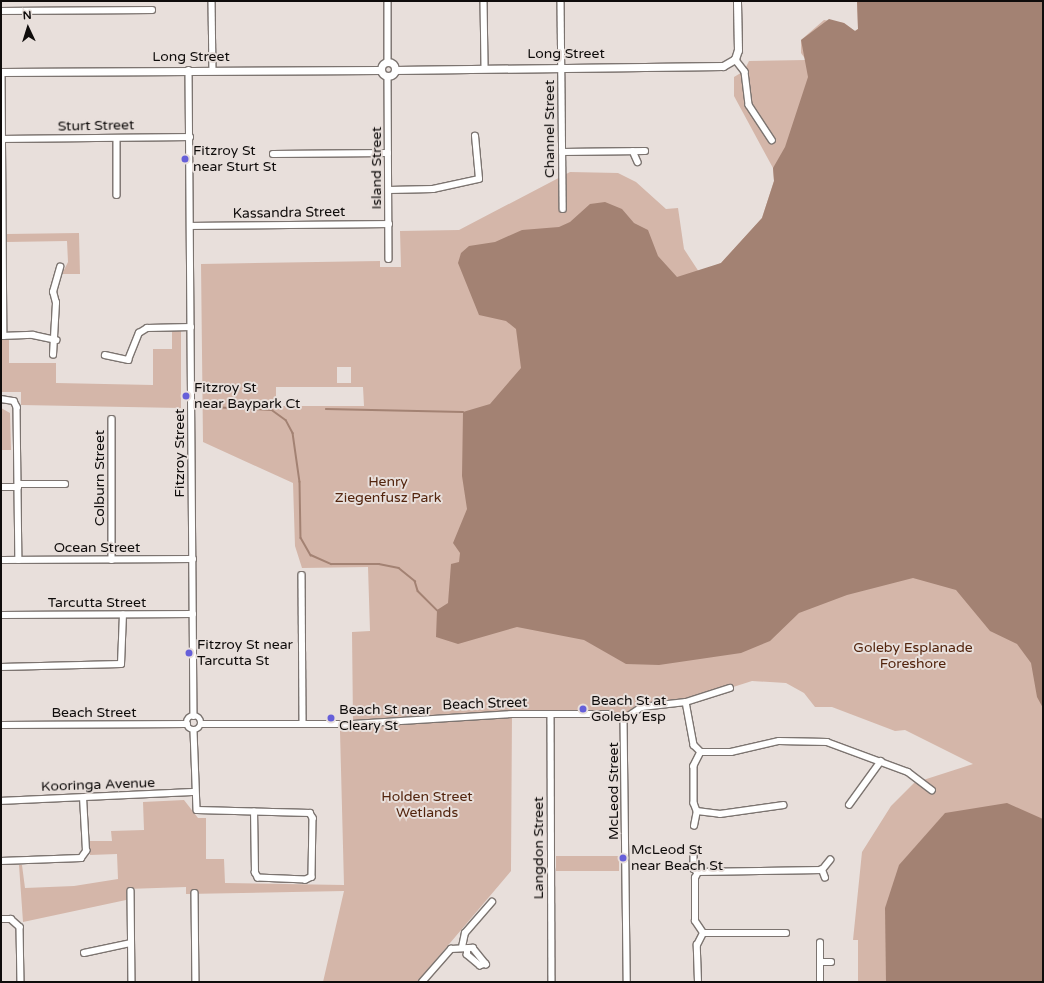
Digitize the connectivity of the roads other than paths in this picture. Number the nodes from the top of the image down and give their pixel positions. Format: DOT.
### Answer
graph roads {
  1 [pos="212,1"];
  2 [pos="388,1"];
  3 [pos="484,1"];
  4 [pos="562,1"];
  5 [pos="737,1"];
  6 [pos="152,10"];
  7 [pos="1,12"];
  8 [pos="735,59"];
  9 [pos="388,61"];
  10 [pos="485,67"];
  11 [pos="562,67"];
  12 [pos="189,70"];
  13 [pos="213,70"];
  14 [pos="380,70"];
  15 [pos="395,70"];
  16 [pos="1,72"];
  17 [pos="388,76"];
  18 [pos="475,136"];
  19 [pos="190,137"];
  20 [pos="117,138"];
  21 [pos="2,139"];
  22 [pos="772,140"];
  23 [pos="633,151"];
  24 [pos="645,151"];
  25 [pos="562,152"];
  26 [pos="388,153"];
  27 [pos="273,154"];
  28 [pos="638,162"];
  29 [pos="389,190"];
  30 [pos="117,195"];
  31 [pos="563,209"];
  32 [pos="389,224"];
  33 [pos="190,226"];
  34 [pos="389,259"];
  35 [pos="2,267"];
  36 [pos="60,267"];
  37 [pos="191,327"];
  38 [pos="3,336"];
  39 [pos="56,340"];
  40 [pos="53,355"];
  41 [pos="105,355"];
  42 [pos="1,399"];
  43 [pos="112,419"];
  44 [pos="65,484"];
  45 [pos="18,485"];
  46 [pos="1,487"];
  47 [pos="193,559"];
  48 [pos="1,560"];
  49 [pos="19,560"];
  50 [pos="112,560"];
  51 [pos="302,575"];
  52 [pos="193,614"];
  53 [pos="1,615"];
  54 [pos="123,615"];
  55 [pos="1,667"];
  56 [pos="730,688"];
  57 [pos="686,702"];
  58 [pos="551,714"];
  59 [pos="194,716"];
  60 [pos="624,719"];
  61 [pos="187,724"];
  62 [pos="202,724"];
  63 [pos="304,724"];
  64 [pos="1,725"];
  65 [pos="194,731"];
  66 [pos="700,752"];
  67 [pos="881,761"];
  68 [pos="932,790"];
  69 [pos="195,792"];
  70 [pos="83,798"];
  71 [pos="1,801"];
  72 [pos="783,805"];
  73 [pos="849,805"];
  74 [pos="697,811"];
  75 [pos="254,812"];
  76 [pos="694,826"];
  77 [pos="694,851"];
  78 [pos="830,860"];
  79 [pos="1,861"];
  80 [pos="822,870"];
  81 [pos="698,872"];
  82 [pos="825,878"];
  83 [pos="130,891"];
  84 [pos="195,893"];
  85 [pos="492,902"];
  86 [pos="1,919"];
  87 [pos="703,933"];
  88 [pos="786,933"];
  89 [pos="130,943"];
  90 [pos="820,943"];
  91 [pos="84,953"];
  92 [pos="820,962"];
  93 [pos="831,962"];
  94 [pos="20,982"];
  95 [pos="132,982"];
  96 [pos="196,982"];
  97 [pos="422,982"];
  98 [pos="552,982"];
  99 [pos="627,982"];
  100 [pos="698,982"];
  101 [pos="820,982"];
  1 -- 13 [label="street"];
  2 -- 9 [label="street"];
  3 -- 10 [label="street"];
  4 -- 11 [label="street, Channel Street"];
  5 -- 8 [label="street"];
  6 -- 7 [label="street"];
  8 -- 11 [label="street, Long Street"];
  8 -- 22 [label="street"];
  9 -- 14 [label="street"];
  9 -- 15 [label="street"];
  10 -- 11 [label="street, Long Street"];
  10 -- 15 [label="street, Long Street"];
  11 -- 25 [label="street, Channel Street"];
  12 -- 13 [label="street, Long Street"];
  12 -- 16 [label="street, Long Street"];
  12 -- 19 [label="street, Fitzroy Street"];
  13 -- 14 [label="street, Long Street"];
  14 -- 17 [label="street"];
  15 -- 17 [label="street"];
  16 -- 21 [label="street"];
  17 -- 26 [label="street, Island Street"];
  18 -- 29 [label="street"];
  19 -- 20 [label="street, Sturt Street"];
  19 -- 33 [label="street, Fitzroy Street"];
  20 -- 21 [label="street, Sturt Street"];
  20 -- 30 [label="street"];
  21 -- 35 [label="street"];
  23 -- 24 [label="street"];
  23 -- 25 [label="street"];
  23 -- 28 [label="street"];
  25 -- 31 [label="street, Channel Street"];
  26 -- 27 [label="street"];
  26 -- 29 [label="street, Island Street"];
  29 -- 32 [label="street, Island Street"];
  32 -- 33 [label="street, Kassandra Street"];
  32 -- 34 [label="street, Island Street"];
  33 -- 37 [label="street, Fitzroy Street"];
  35 -- 38 [label="street"];
  36 -- 39 [label="street"];
  37 -- 41 [label="street"];
  37 -- 47 [label="street, Fitzroy Street"];
  38 -- 39 [label="street"];
  39 -- 40 [label="street"];
  42 -- 45 [label="street"];
  43 -- 50 [label="street, Colburn Street"];
  44 -- 45 [label="street"];
  45 -- 46 [label="street"];
  45 -- 49 [label="street"];
  47 -- 50 [label="street, Ocean Street"];
  47 -- 52 [label="street, Fitzroy Street"];
  48 -- 49 [label="street, Ocean Street"];
  49 -- 50 [label="street, Ocean Street"];
  51 -- 63 [label="street"];
  52 -- 54 [label="street, Tarcutta Street"];
  52 -- 59 [label="street, Fitzroy Street"];
  53 -- 54 [label="street, Tarcutta Street"];
  54 -- 55 [label="street"];
  56 -- 57 [label="street"];
  57 -- 60 [label="street"];
  57 -- 66 [label="street"];
  58 -- 60 [label="street, Beach Street"];
  58 -- 63 [label="street, Beach Street"];
  58 -- 98 [label="street, Langdon Street"];
  59 -- 61 [label="street"];
  59 -- 62 [label="street"];
  60 -- 99 [label="street, McLeod Street"];
  61 -- 64 [label="street, Beach Street"];
  61 -- 65 [label="street"];
  62 -- 63 [label="street, Beach Street"];
  62 -- 65 [label="street"];
  65 -- 69 [label="street"];
  66 -- 67 [label="street"];
  66 -- 74 [label="street"];
  67 -- 68 [label="street"];
  67 -- 73 [label="street"];
  69 -- 70 [label="street, Kooringa Avenue"];
  69 -- 75 [label="street"];
  70 -- 71 [label="street, Kooringa Avenue"];
  70 -- 79 [label="street"];
  72 -- 74 [label="street"];
  74 -- 76 [label="street"];
  75 -- 75 [label="street"];
  77 -- 81 [label="street"];
  78 -- 80 [label="street"];
  80 -- 81 [label="street"];
  80 -- 82 [label="street"];
  81 -- 87 [label="street"];
  83 -- 89 [label="street"];
  84 -- 96 [label="street"];
  85 -- 97 [label="street"];
  86 -- 94 [label="street"];
  87 -- 88 [label="street"];
  87 -- 100 [label="street"];
  89 -- 91 [label="street"];
  89 -- 95 [label="street"];
  90 -- 92 [label="street"];
  92 -- 93 [label="street"];
  92 -- 101 [label="street"];
}
